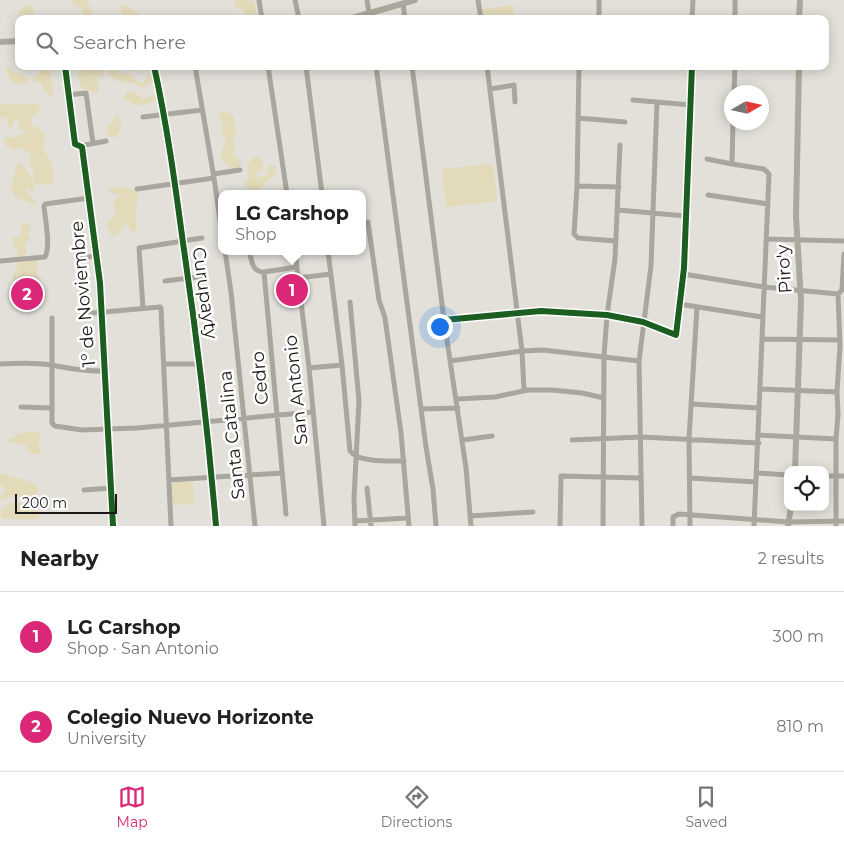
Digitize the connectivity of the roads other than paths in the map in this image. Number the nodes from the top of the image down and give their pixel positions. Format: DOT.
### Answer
graph roads {
  1 [pos="259,0"];
  2 [pos="295,0"];
  3 [pos="367,0"];
  4 [pos="415,0"];
  5 [pos="478,0"];
  6 [pos="599,0"];
  7 [pos="693,0"];
  8 [pos="735,0"];
  9 [pos="800,0"];
  10 [pos="404,4"];
  11 [pos="261,15"];
  12 [pos="298,15"];
  13 [pos="369,15"];
  14 [pos="372,15"];
  15 [pos="405,15"];
  16 [pos="480,15"];
  17 [pos="599,15"];
  18 [pos="692,15"];
  19 [pos="735,15"];
  20 [pos="799,15"];
  21 [pos="15,41"];
  22 [pos="0,42"];
  23 [pos="65,70"];
  24 [pos="155,70"];
  25 [pos="196,70"];
  26 [pos="269,70"];
  27 [pos="306,70"];
  28 [pos="377,70"];
  29 [pos="413,70"];
  30 [pos="488,70"];
  31 [pos="579,70"];
  32 [pos="692,70"];
  33 [pos="735,70"];
  34 [pos="799,70"];
  35 [pos="734,85"];
  36 [pos="490,89"];
  37 [pos="68,95"];
  38 [pos="632,100"];
  39 [pos="515,102"];
  40 [pos="657,102"];
  41 [pos="691,105"];
  42 [pos="202,110"];
  43 [pos="164,114"];
  44 [pos="143,117"];
  45 [pos="578,118"];
  46 [pos="625,122"];
  47 [pos="733,130"];
  48 [pos="106,141"];
  49 [pos="93,142"];
  50 [pos="620,145"];
  51 [pos="80,146"];
  52 [pos="707,159"];
  53 [pos="732,164"];
  54 [pos="240,170"];
  55 [pos="214,176"];
  56 [pos="176,183"];
  57 [pos="577,186"];
  58 [pos="619,188"];
  59 [pos="137,189"];
  60 [pos="286,190"];
  61 [pos="322,190"];
  62 [pos="708,196"];
  63 [pos="90,198"];
  64 [pos="768,204"];
  65 [pos="218,205"];
  66 [pos="618,210"];
  67 [pos="654,213"];
  68 [pos="686,216"];
  69 [pos="368,222"];
  70 [pos="202,238"];
  71 [pos="766,239"];
  72 [pos="797,240"];
  73 [pos="183,241"];
  74 [pos="616,241"];
  75 [pos="844,241"];
  76 [pos="844,254"];
  77 [pos="225,255"];
  78 [pos="250,255"];
  79 [pos="296,255"];
  80 [pos="329,255"];
  81 [pos="97,256"];
  82 [pos="79,258"];
  83 [pos="0,261"];
  84 [pos="297,266"];
  85 [pos="264,272"];
  86 [pos="331,274"];
  87 [pos="683,274"];
  88 [pos="206,276"];
  89 [pos="298,278"];
  90 [pos="188,279"];
  91 [pos="165,282"];
  92 [pos="764,286"];
  93 [pos="801,291"];
  94 [pos="838,294"];
  95 [pos="350,302"];
  96 [pos="679,304"];
  97 [pos="697,307"];
  98 [pos="143,308"];
  99 [pos="102,312"];
  100 [pos="517,312"];
  101 [pos="82,314"];
  102 [pos="607,314"];
  103 [pos="762,317"];
  104 [pos="52,318"];
  105 [pos="444,320"];
  106 [pos="841,320"];
  107 [pos="643,322"];
  108 [pos="762,339"];
  109 [pos="800,340"];
  110 [pos="839,340"];
  111 [pos="522,350"];
  112 [pos="604,356"];
  113 [pos="450,361"];
  114 [pos="639,361"];
  115 [pos="0,364"];
  116 [pos="164,364"];
  117 [pos="200,364"];
  118 [pos="51,365"];
  119 [pos="342,365"];
  120 [pos="309,368"];
  121 [pos="105,371"];
  122 [pos="760,389"];
  123 [pos="524,390"];
  124 [pos="799,390"];
  125 [pos="837,392"];
  126 [pos="604,398"];
  127 [pos="457,399"];
  128 [pos="691,404"];
  129 [pos="21,407"];
  130 [pos="52,408"];
  131 [pos="458,408"];
  132 [pos="759,408"];
  133 [pos="421,409"];
  134 [pos="314,412"];
  135 [pos="841,413"];
  136 [pos="277,416"];
  137 [pos="244,419"];
  138 [pos="206,422"];
  139 [pos="166,425"];
  140 [pos="107,429"];
  141 [pos="759,435"];
  142 [pos="492,436"];
  143 [pos="641,437"];
  144 [pos="604,438"];
  145 [pos="797,438"];
  146 [pos="689,439"];
  147 [pos="836,439"];
  148 [pos="463,440"];
  149 [pos="572,440"];
  150 [pos="759,443"];
  151 [pos="357,457"];
  152 [pos="404,461"];
  153 [pos="796,466"];
  154 [pos="282,473"];
  155 [pos="757,473"];
  156 [pos="250,475"];
  157 [pos="784,475"];
  158 [pos="212,476"];
  159 [pos="829,476"];
  160 [pos="836,476"];
  161 [pos="844,476"];
  162 [pos="604,477"];
  163 [pos="640,478"];
  164 [pos="690,478"];
  165 [pos="169,480"];
  166 [pos="756,482"];
  167 [pos="111,488"];
  168 [pos="367,488"];
  169 [pos="84,490"];
  170 [pos="791,511"];
  171 [pos="533,512"];
  172 [pos="286,514"];
  173 [pos="690,515"];
  174 [pos="470,516"];
  175 [pos="408,518"];
  176 [pos="844,521"];
  177 [pos="371,523"];
  178 [pos="754,523"];
  179 [pos="836,523"];
  180 [pos="355,524"];
  181 [pos="789,524"];
  182 [pos="113,526"];
  183 [pos="171,526"];
  184 [pos="216,526"];
  185 [pos="254,526"];
  186 [pos="324,526"];
  187 [pos="409,526"];
  188 [pos="436,526"];
  189 [pos="471,526"];
  190 [pos="560,526"];
  191 [pos="603,526"];
  192 [pos="642,526"];
  193 [pos="673,526"];
  194 [pos="690,526"];
  1 -- 11 [label="street"];
  2 -- 12 [label="street"];
  3 -- 13 [label="street"];
  4 -- 10 [label="main road"];
  5 -- 16 [label="street"];
  6 -- 17 [label="street"];
  7 -- 18 [label="street"];
  8 -- 19 [label="street"];
  9 -- 20 [label="main road"];
  10 -- 14 [label="main road"];
  10 -- 15 [label="street"];
  21 -- 22 [label="main road"];
  23 -- 37 [label="street, 1º de Noviembre"];
  24 -- 43 [label="street, Curupayty"];
  25 -- 42 [label="street"];
  26 -- 60 [label="street"];
  27 -- 61 [label="street"];
  28 -- 133 [label="street"];
  29 -- 105 [label="street"];
  30 -- 36 [label="street"];
  31 -- 45 [label="street"];
  32 -- 41 [label="street"];
  33 -- 35 [label="street"];
  34 -- 72 [label="main road, Piro'y"];
  36 -- 39 [label="street"];
  36 -- 100 [label="street"];
  37 -- 49 [label="street"];
  37 -- 51 [label="street, 1º de Noviembre"];
  38 -- 40 [label="street"];
  40 -- 41 [label="street"];
  40 -- 67 [label="street"];
  41 -- 68 [label="street"];
  42 -- 43 [label="street"];
  42 -- 55 [label="street"];
  43 -- 44 [label="street"];
  43 -- 56 [label="street, Curupayty"];
  45 -- 46 [label="street"];
  45 -- 57 [label="street"];
  47 -- 53 [label="street"];
  48 -- 49 [label="street"];
  49 -- 51 [label="street"];
  50 -- 58 [label="street"];
  51 -- 63 [label="street, 1º de Noviembre"];
  52 -- 53 [label="street"];
  53 -- 64 [label="street"];
  54 -- 55 [label="street"];
  55 -- 56 [label="street"];
  55 -- 65 [label="street"];
  56 -- 59 [label="street"];
  56 -- 73 [label="street, Curupayty"];
  57 -- 58 [label="street"];
  57 -- 74 [label="street"];
  58 -- 66 [label="street"];
  62 -- 64 [label="street"];
  63 -- 81 [label="street, 1º de Noviembre"];
  63 -- 83 [label="street"];
  64 -- 71 [label="street"];
  66 -- 67 [label="street"];
  66 -- 74 [label="street"];
  67 -- 68 [label="street"];
  67 -- 107 [label="street"];
  68 -- 87 [label="street"];
  69 -- 152 [label="street"];
  70 -- 73 [label="street"];
  71 -- 72 [label="street"];
  71 -- 92 [label="street"];
  72 -- 75 [label="street"];
  72 -- 93 [label="main road, Piro'y"];
  73 -- 90 [label="street, Curupayty"];
  73 -- 98 [label="street"];
  74 -- 102 [label="street"];
  76 -- 94 [label="street"];
  77 -- 137 [label="street, Santa Catalina"];
  78 -- 85 [label="street"];
  79 -- 84 [label="street, San Antonio"];
  80 -- 86 [label="street"];
  81 -- 82 [label="street"];
  81 -- 99 [label="street, 1º de Noviembre"];
  84 -- 85 [label="street"];
  84 -- 89 [label="street, San Antonio"];
  85 -- 136 [label="street, Cedro"];
  86 -- 89 [label="street"];
  86 -- 119 [label="street"];
  87 -- 92 [label="street"];
  87 -- 96 [label="street"];
  88 -- 90 [label="street"];
  89 -- 120 [label="street, San Antonio"];
  90 -- 91 [label="street"];
  90 -- 117 [label="street, Curupayty"];
  92 -- 93 [label="street"];
  92 -- 103 [label="street"];
  93 -- 94 [label="street"];
  93 -- 109 [label="main road, Piro'y"];
  94 -- 106 [label="street"];
  95 -- 151 [label="street"];
  96 -- 97 [label="street"];
  96 -- 107 [label="street"];
  97 -- 103 [label="street"];
  97 -- 128 [label="street"];
  98 -- 99 [label="street"];
  98 -- 116 [label="street"];
  99 -- 101 [label="street"];
  99 -- 121 [label="street, 1º de Noviembre"];
  100 -- 102 [label="street"];
  100 -- 105 [label="street"];
  100 -- 111 [label="street"];
  102 -- 107 [label="street"];
  102 -- 112 [label="street"];
  103 -- 108 [label="street"];
  104 -- 118 [label="street"];
  105 -- 113 [label="street"];
  106 -- 110 [label="street"];
  107 -- 114 [label="street"];
  108 -- 109 [label="street"];
  108 -- 122 [label="street"];
  109 -- 110 [label="street"];
  109 -- 124 [label="main road, Piro'y"];
  110 -- 125 [label="street"];
  111 -- 112 [label="street"];
  111 -- 113 [label="street"];
  111 -- 123 [label="street"];
  112 -- 114 [label="street"];
  112 -- 126 [label="street"];
  113 -- 127 [label="street"];
  114 -- 143 [label="street"];
  115 -- 118 [label="street"];
  116 -- 117 [label="street"];
  116 -- 139 [label="street"];
  117 -- 138 [label="street, Curupayty"];
  118 -- 121 [label="street"];
  118 -- 130 [label="street"];
  119 -- 120 [label="street"];
  119 -- 151 [label="street"];
  120 -- 134 [label="street, San Antonio"];
  121 -- 140 [label="street, 1º de Noviembre"];
  122 -- 124 [label="street"];
  122 -- 132 [label="street"];
  123 -- 126 [label="street"];
  123 -- 127 [label="street"];
  124 -- 125 [label="street"];
  124 -- 145 [label="main road, Piro'y"];
  125 -- 135 [label="street"];
  126 -- 144 [label="street"];
  127 -- 131 [label="street"];
  128 -- 132 [label="street"];
  128 -- 146 [label="street"];
  129 -- 130 [label="street"];
  130 -- 140 [label="street"];
  131 -- 133 [label="street"];
  131 -- 148 [label="street"];
  132 -- 141 [label="street"];
  133 -- 188 [label="street"];
  134 -- 136 [label="street"];
  134 -- 186 [label="street, San Antonio"];
  135 -- 147 [label="street"];
  136 -- 137 [label="street"];
  136 -- 154 [label="street, Cedro"];
  137 -- 138 [label="street"];
  137 -- 156 [label="street, Santa Catalina"];
  138 -- 139 [label="street"];
  138 -- 158 [label="street, Curupayty"];
  139 -- 140 [label="street"];
  139 -- 165 [label="street"];
  140 -- 167 [label="street, 1º de Noviembre"];
  141 -- 145 [label="street"];
  141 -- 150 [label="street"];
  142 -- 148 [label="street"];
  143 -- 144 [label="street"];
  143 -- 146 [label="street"];
  143 -- 163 [label="street"];
  144 -- 149 [label="street"];
  144 -- 162 [label="street"];
  145 -- 147 [label="street"];
  145 -- 153 [label="main road, Piro'y"];
  146 -- 150 [label="street"];
  146 -- 164 [label="street"];
  147 -- 160 [label="street"];
  148 -- 174 [label="street"];
  150 -- 155 [label="street"];
  151 -- 152 [label="street"];
  151 -- 180 [label="street"];
  152 -- 175 [label="street"];
  154 -- 156 [label="street"];
  154 -- 172 [label="street, Cedro"];
  155 -- 157 [label="street"];
  155 -- 166 [label="street"];
  156 -- 158 [label="street"];
  156 -- 185 [label="street, Santa Catalina"];
  158 -- 165 [label="street"];
  158 -- 184 [label="street, Curupayty"];
  159 -- 160 [label="street"];
  160 -- 161 [label="street"];
  160 -- 179 [label="street"];
  162 -- 163 [label="street"];
  162 -- 190 [label="street"];
  162 -- 191 [label="street"];
  163 -- 192 [label="street"];
  164 -- 166 [label="street"];
  164 -- 173 [label="street"];
  165 -- 183 [label="street"];
  166 -- 178 [label="street"];
  167 -- 169 [label="street"];
  167 -- 182 [label="street, 1º de Noviembre"];
  168 -- 177 [label="street"];
  170 -- 181 [label="main road"];
  171 -- 174 [label="street"];
  173 -- 178 [label="street"];
  173 -- 193 [label="street"];
  173 -- 194 [label="street"];
  174 -- 189 [label="street"];
  175 -- 177 [label="street"];
  175 -- 187 [label="street"];
  176 -- 179 [label="street"];
  177 -- 180 [label="street"];
  178 -- 181 [label="street"];
  179 -- 181 [label="street"];
}
